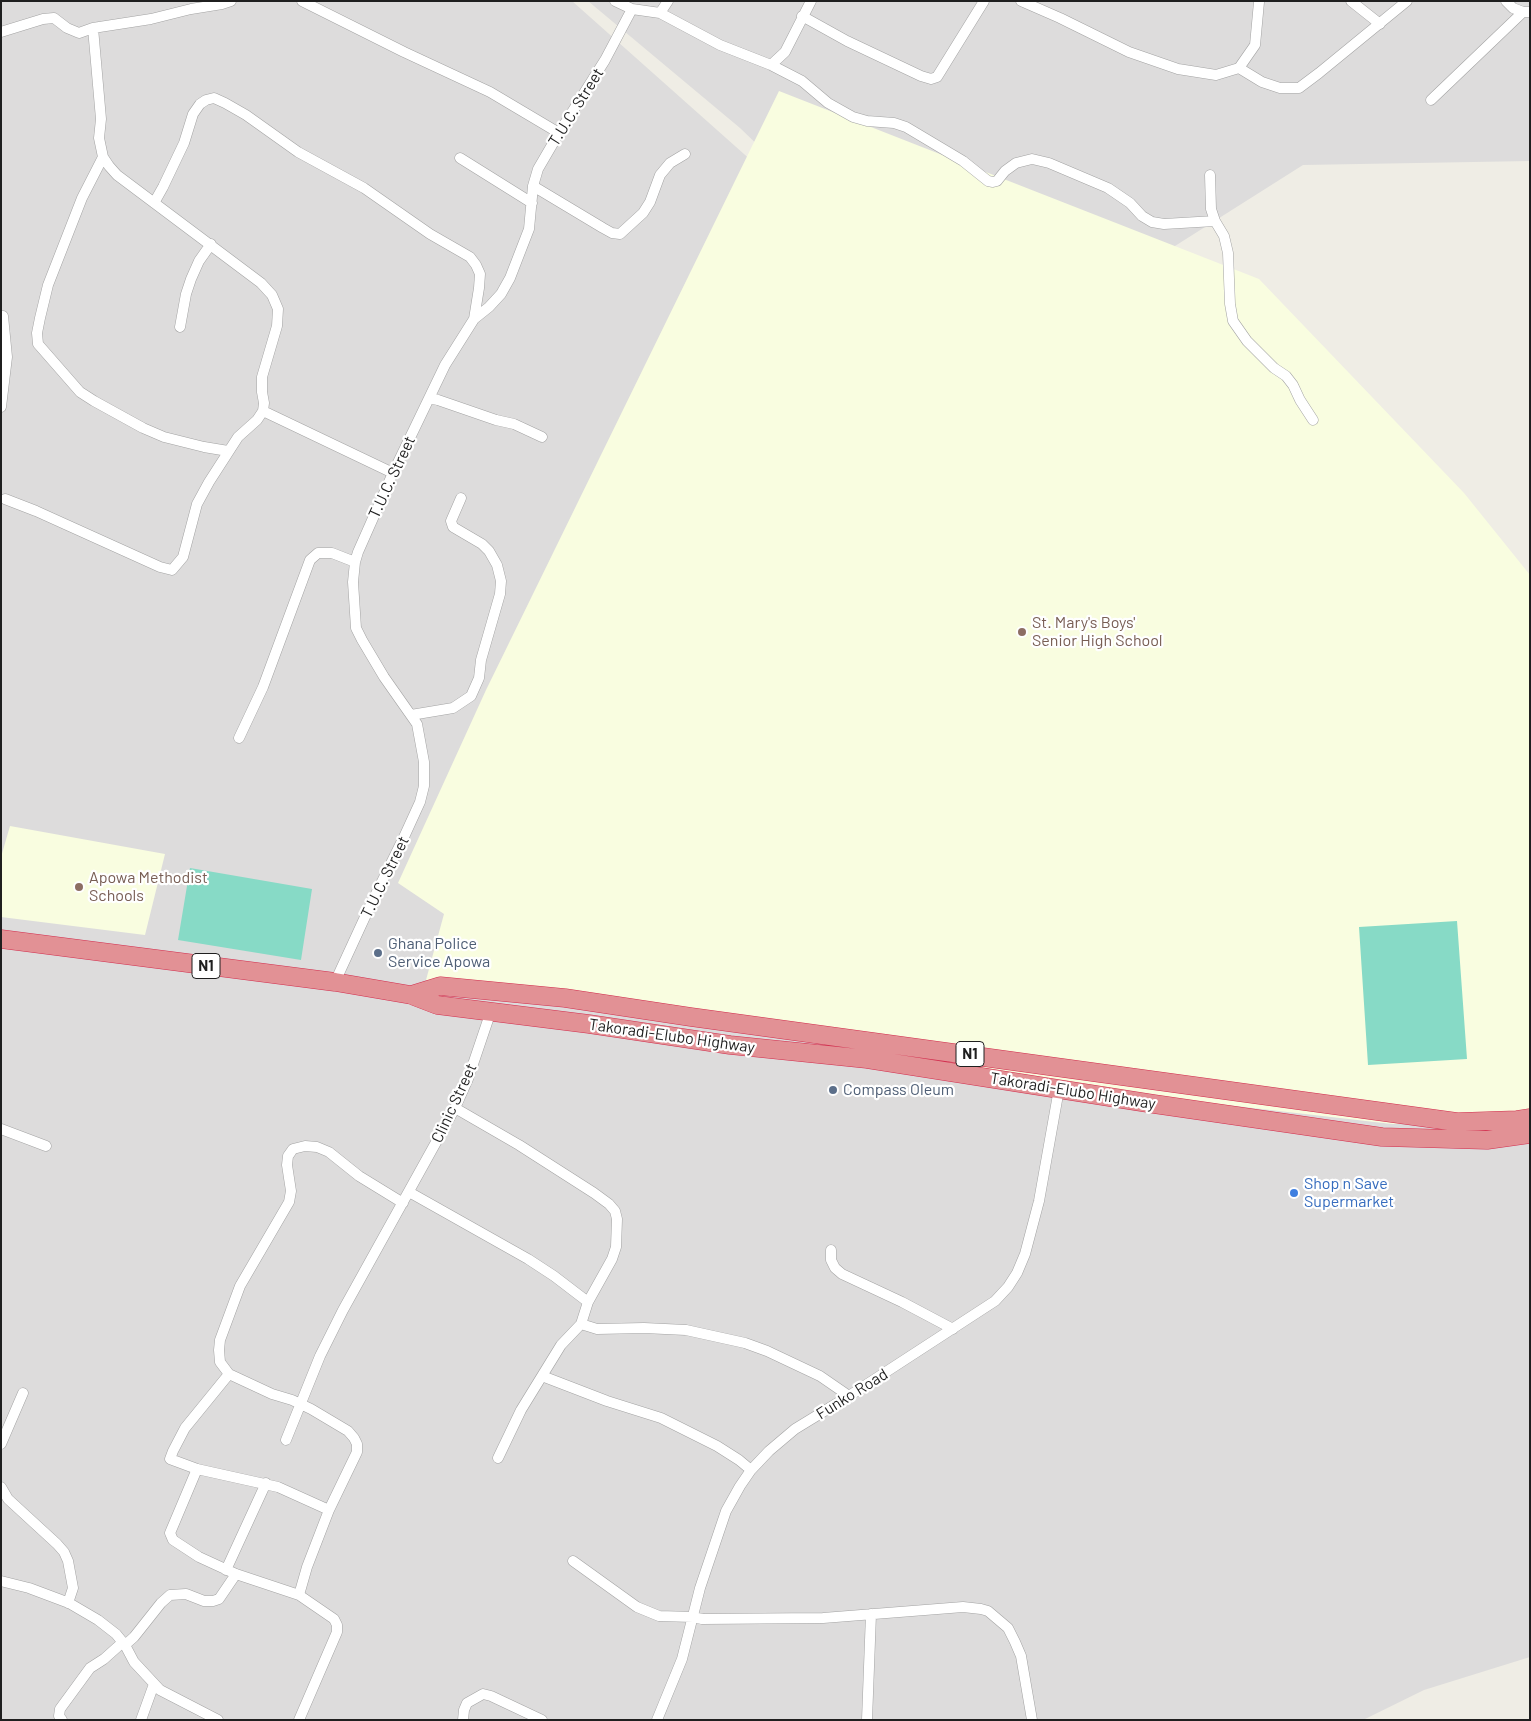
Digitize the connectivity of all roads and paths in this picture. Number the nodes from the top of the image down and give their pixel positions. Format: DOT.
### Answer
graph roads {
  1 [pos="231,1"];
  2 [pos="302,1"];
  3 [pos="615,1"];
  4 [pos="668,1"];
  5 [pos="811,1"];
  6 [pos="984,1"];
  7 [pos="1021,1"];
  8 [pos="1351,1"];
  9 [pos="1407,1"];
  10 [pos="1506,1"];
  11 [pos="1257,2"];
  12 [pos="632,9"];
  13 [pos="1526,12"];
  14 [pos="660,13"];
  15 [pos="802,16"];
  16 [pos="1380,24"];
  17 [pos="93,28"];
  18 [pos="1,32"];
  19 [pos="771,65"];
  20 [pos="1239,68"];
  21 [pos="1431,100"];
  22 [pos="559,133"];
  23 [pos="685,154"];
  24 [pos="103,157"];
  25 [pos="460,158"];
  26 [pos="1210,174"];
  27 [pos="533,186"];
  28 [pos="154,203"];
  29 [pos="532,203"];
  30 [pos="1215,221"];
  31 [pos="211,244"];
  32 [pos="3,316"];
  33 [pos="474,319"];
  34 [pos="180,327"];
  35 [pos="429,398"];
  36 [pos="1,407"];
  37 [pos="263,411"];
  38 [pos="1313,420"];
  39 [pos="542,437"];
  40 [pos="228,451"];
  41 [pos="393,473"];
  42 [pos="461,498"];
  43 [pos="5,499"];
  44 [pos="355,562"];
  45 [pos="411,714"];
  46 [pos="240,738"];
  47 [pos="1,939"];
  48 [pos="335,982"];
  49 [pos="411,995"];
  50 [pos="491,1011"];
  51 [pos="1059,1089"];
  52 [pos="455,1108"];
  53 [pos="1530,1118"];
  54 [pos="1,1129"];
  55 [pos="1530,1134"];
  56 [pos="46,1146"];
  57 [pos="409,1192"];
  58 [pos="403,1204"];
  59 [pos="831,1250"];
  60 [pos="588,1302"];
  61 [pos="581,1324"];
  62 [pos="953,1329"];
  63 [pos="228,1374"];
  64 [pos="542,1376"];
  65 [pos="23,1393"];
  66 [pos="849,1396"];
  67 [pos="301,1404"];
  68 [pos="286,1440"];
  69 [pos="1,1444"];
  70 [pos="498,1458"];
  71 [pos="197,1469"];
  72 [pos="752,1470"];
  73 [pos="266,1483"];
  74 [pos="1,1487"];
  75 [pos="328,1510"];
  76 [pos="573,1561"];
  77 [pos="226,1570"];
  78 [pos="236,1574"];
  79 [pos="1,1581"];
  80 [pos="299,1595"];
  81 [pos="68,1603"];
  82 [pos="871,1614"];
  83 [pos="693,1617"];
  84 [pos="124,1644"];
  85 [pos="154,1684"];
  86 [pos="62,1720"];
  87 [pos="141,1720"];
  88 [pos="218,1720"];
  89 [pos="299,1720"];
  90 [pos="463,1720"];
  91 [pos="542,1720"];
  92 [pos="658,1720"];
  93 [pos="867,1720"];
  94 [pos="1032,1720"];
  1 -- 17 [label="street"];
  2 -- 22 [label="street"];
  3 -- 12 [label="street"];
  4 -- 14 [label="street"];
  5 -- 15 [label="street"];
  6 -- 15 [label="street"];
  7 -- 20 [label="street"];
  8 -- 16 [label="street"];
  9 -- 16 [label="street"];
  10 -- 13 [label="street"];
  11 -- 20 [label="street"];
  12 -- 14 [label="street"];
  12 -- 22 [label="street, T.U.C. Street"];
  13 -- 21 [label="street"];
  14 -- 19 [label="street"];
  15 -- 19 [label="street"];
  16 -- 20 [label="street"];
  17 -- 18 [label="street"];
  17 -- 24 [label="street"];
  19 -- 30 [label="street"];
  22 -- 27 [label="street, T.U.C. Street"];
  23 -- 27 [label="street"];
  24 -- 28 [label="street"];
  24 -- 40 [label="street"];
  25 -- 29 [label="street"];
  26 -- 30 [label="street"];
  27 -- 29 [label="street, T.U.C. Street"];
  28 -- 31 [label="street"];
  28 -- 33 [label="street"];
  29 -- 33 [label="street, T.U.C. Street"];
  30 -- 38 [label="street"];
  31 -- 34 [label="street"];
  31 -- 37 [label="street"];
  32 -- 36 [label="street"];
  33 -- 35 [label="street, T.U.C. Street"];
  35 -- 39 [label="street"];
  35 -- 41 [label="street, T.U.C. Street"];
  37 -- 40 [label="street"];
  37 -- 41 [label="street"];
  40 -- 43 [label="street"];
  41 -- 44 [label="street, T.U.C. Street"];
  42 -- 45 [label="street"];
  44 -- 45 [label="street, T.U.C. Street"];
  44 -- 46 [label="street"];
  45 -- 48 [label="street, T.U.C. Street"];
  47 -- 48 [label="highway, Takoradi-Elubo Highway / N1"];
  48 -- 49 [label="highway, Takoradi-Elubo Highway / N1"];
  49 -- 50 [label="highway, Takoradi-Elubo Highway / N1"];
  49 -- 53 [label="highway, Takoradi-Elubo Highway / N1"];
  50 -- 51 [label="highway, Takoradi-Elubo Highway / N1"];
  50 -- 52 [label="street, Clinic Street"];
  51 -- 55 [label="highway, Takoradi-Elubo Highway / N1"];
  51 -- 62 [label="street, Funko Road"];
  52 -- 57 [label="street, Clinic Street"];
  52 -- 60 [label="street"];
  54 -- 56 [label="street"];
  57 -- 58 [label="street, Clinic Street"];
  57 -- 60 [label="street"];
  58 -- 63 [label="street"];
  58 -- 67 [label="street, Clinic Street"];
  59 -- 62 [label="street"];
  60 -- 61 [label="street"];
  61 -- 64 [label="street"];
  61 -- 66 [label="street"];
  62 -- 66 [label="street, Funko Road"];
  63 -- 67 [label="street"];
  63 -- 71 [label="street"];
  64 -- 70 [label="street"];
  64 -- 72 [label="street"];
  65 -- 69 [label="street"];
  66 -- 72 [label="street, Funko Road"];
  67 -- 68 [label="street, Clinic Street"];
  67 -- 75 [label="street"];
  71 -- 73 [label="street"];
  71 -- 77 [label="street"];
  72 -- 83 [label="street, Funko Road"];
  73 -- 75 [label="street"];
  73 -- 77 [label="street"];
  74 -- 81 [label="street"];
  75 -- 80 [label="street"];
  76 -- 83 [label="street"];
  77 -- 78 [label="street"];
  78 -- 80 [label="street"];
  78 -- 84 [label="street"];
  79 -- 81 [label="street"];
  80 -- 89 [label="street"];
  81 -- 84 [label="street"];
  82 -- 83 [label="street"];
  82 -- 93 [label="street"];
  82 -- 94 [label="street"];
  83 -- 92 [label="street, Funko Road"];
  84 -- 85 [label="street"];
  84 -- 86 [label="street"];
  85 -- 87 [label="street"];
  85 -- 88 [label="street"];
  90 -- 91 [label="street"];
}
